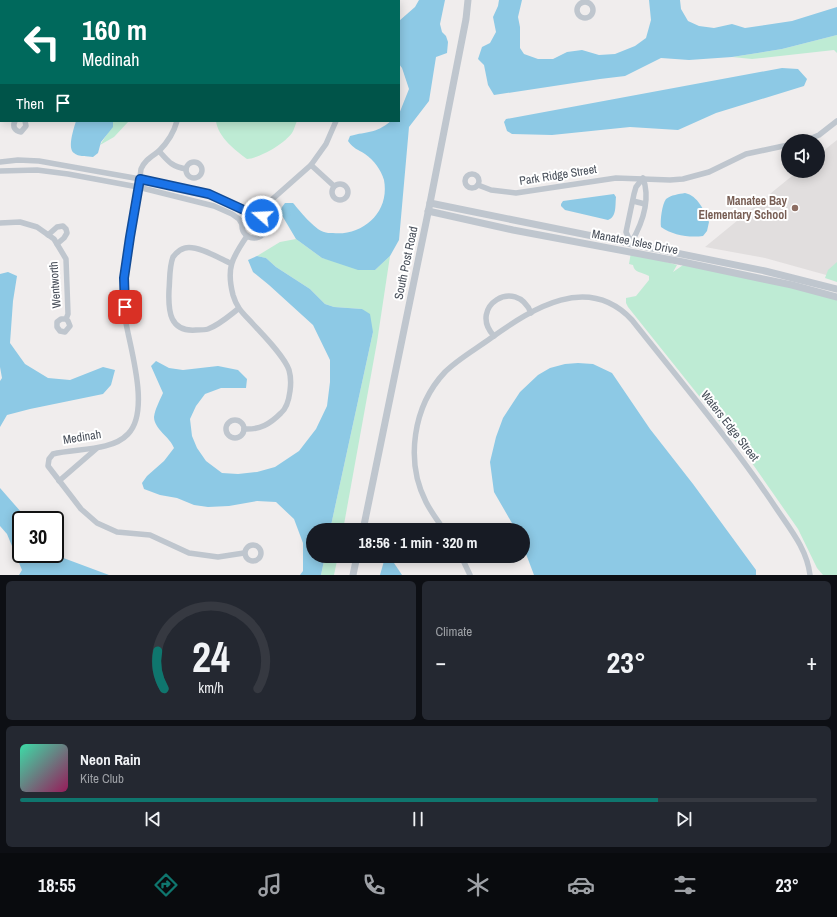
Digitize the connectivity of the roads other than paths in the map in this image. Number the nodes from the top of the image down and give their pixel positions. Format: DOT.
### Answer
graph roads {
  1 [pos="468,0"];
  2 [pos="837,121"];
  3 [pos="14,122"];
  4 [pos="25,122"];
  5 [pos="177,122"];
  6 [pos="336,122"];
  7 [pos="820,134"];
  8 [pos="781,147"];
  9 [pos="159,151"];
  10 [pos="0,162"];
  11 [pos="311,165"];
  12 [pos="186,169"];
  13 [pos="0,171"];
  14 [pos="643,178"];
  15 [pos="140,179"];
  16 [pos="478,185"];
  17 [pos="334,186"];
  18 [pos="138,187"];
  19 [pos="633,201"];
  20 [pos="430,203"];
  21 [pos="645,204"];
  22 [pos="428,211"];
  23 [pos="257,214"];
  24 [pos="0,223"];
  25 [pos="242,224"];
  26 [pos="48,235"];
  27 [pos="247,236"];
  28 [pos="631,243"];
  29 [pos="57,244"];
  30 [pos="631,252"];
  31 [pos="230,263"];
  32 [pos="758,269"];
  33 [pos="757,278"];
  34 [pos="837,289"];
  35 [pos="837,297"];
  36 [pos="238,309"];
  37 [pos="531,313"];
  38 [pos="66,319"];
  39 [pos="494,336"];
  40 [pos="244,429"];
  41 [pos="96,449"];
  42 [pos="59,481"];
  43 [pos="363,523"];
  44 [pos="439,523"];
  45 [pos="244,553"];
  46 [pos="356,563"];
  47 [pos="464,563"];
  48 [pos="353,575"];
  49 [pos="470,575"];
  50 [pos="810,575"];
  1 -- 20 [label="street, South Post Road"];
  2 -- 7 [label="street"];
  3 -- 4 [label="street"];
  5 -- 9 [label="street, Medinah"];
  6 -- 11 [label="street"];
  8 -- 14 [label="street, Park Ridge Street"];
  9 -- 12 [label="street"];
  9 -- 15 [label="street, Medinah"];
  10 -- 15 [label="street"];
  11 -- 17 [label="street"];
  11 -- 23 [label="street"];
  13 -- 18 [label="street"];
  14 -- 16 [label="street, Park Ridge Street"];
  14 -- 19 [label="street"];
  14 -- 21 [label="street"];
  15 -- 18 [label="street, Medinah"];
  15 -- 23 [label="street"];
  18 -- 25 [label="street"];
  18 -- 41 [label="street, Medinah"];
  19 -- 21 [label="street"];
  19 -- 28 [label="street"];
  20 -- 22 [label="street, South Post Road"];
  20 -- 28 [label="street, Manatee Isles Drive"];
  21 -- 28 [label="street"];
  22 -- 30 [label="street, Manatee Isles Drive"];
  22 -- 43 [label="street, South Post Road"];
  23 -- 25 [label="street"];
  23 -- 27 [label="street"];
  24 -- 26 [label="street, Wentworth"];
  25 -- 27 [label="street"];
  26 -- 29 [label="street, Wentworth"];
  26 -- 29 [label="street"];
  27 -- 31 [label="street"];
  28 -- 30 [label="street"];
  28 -- 32 [label="street, Manatee Isles Drive"];
  29 -- 38 [label="street, Wentworth"];
  30 -- 33 [label="street, Manatee Isles Drive"];
  31 -- 36 [label="street"];
  31 -- 36 [label="street"];
  32 -- 33 [label="street"];
  32 -- 34 [label="street, Manatee Isles Drive"];
  33 -- 35 [label="street, Manatee Isles Drive"];
  36 -- 40 [label="street"];
  37 -- 39 [label="street, Waters Edge Street"];
  37 -- 39 [label="street"];
  37 -- 50 [label="street, Waters Edge Street"];
  39 -- 44 [label="street, Waters Edge Street"];
  41 -- 42 [label="street"];
  41 -- 42 [label="street, Medinah"];
  42 -- 45 [label="street, Medinah"];
  46 -- 48 [label="street"];
  47 -- 49 [label="street"];
}
